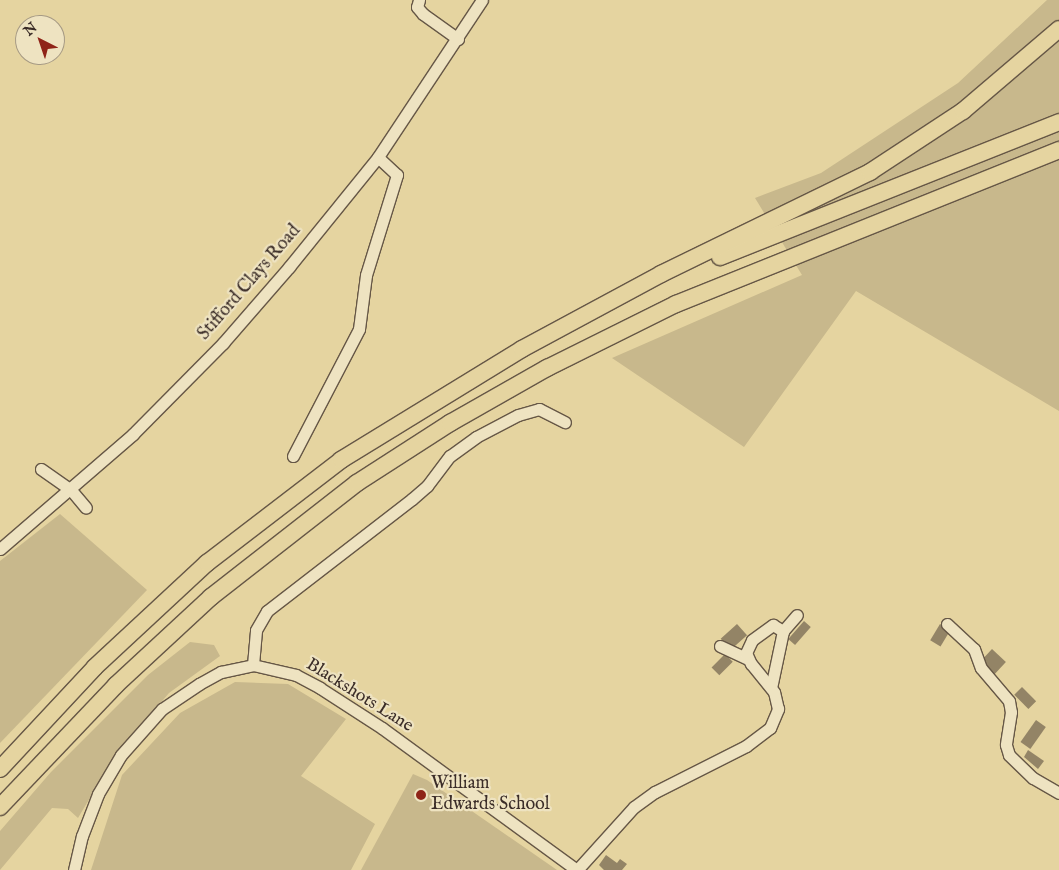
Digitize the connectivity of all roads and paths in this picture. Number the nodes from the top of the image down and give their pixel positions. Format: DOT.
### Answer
graph roads {
  1 [pos="419,0"];
  2 [pos="482,0"];
  3 [pos="1059,29"];
  4 [pos="458,39"];
  5 [pos="1059,122"];
  6 [pos="1059,150"];
  7 [pos="378,157"];
  8 [pos="552,333"];
  9 [pos="565,422"];
  10 [pos="292,456"];
  11 [pos="41,470"];
  12 [pos="71,490"];
  13 [pos="86,508"];
  14 [pos="0,549"];
  15 [pos="797,615"];
  16 [pos="947,624"];
  17 [pos="783,631"];
  18 [pos="720,646"];
  19 [pos="746,658"];
  20 [pos="253,665"];
  21 [pos="772,688"];
  22 [pos="0,769"];
  23 [pos="1059,793"];
  24 [pos="0,806"];
  25 [pos="74,870"];
  26 [pos="577,870"];
  1 -- 4 [label="street"];
  2 -- 4 [label="street, Stifford Clays Road"];
  3 -- 8 [label="highway"];
  4 -- 7 [label="street, Stifford Clays Road"];
  5 -- 8 [label="highway"];
  6 -- 24 [label="highway"];
  7 -- 10 [label="street"];
  7 -- 12 [label="street, Stifford Clays Road"];
  8 -- 22 [label="highway"];
  9 -- 20 [label="street"];
  11 -- 12 [label="street"];
  12 -- 13 [label="street"];
  12 -- 14 [label="street, Stifford Clays Road"];
  15 -- 17 [label="street"];
  16 -- 23 [label="street"];
  17 -- 19 [label="street"];
  17 -- 21 [label="street"];
  18 -- 19 [label="street"];
  19 -- 21 [label="street"];
  20 -- 25 [label="street, Blackshots Lane"];
  20 -- 26 [label="street, Blackshots Lane"];
  21 -- 26 [label="street"];
}
